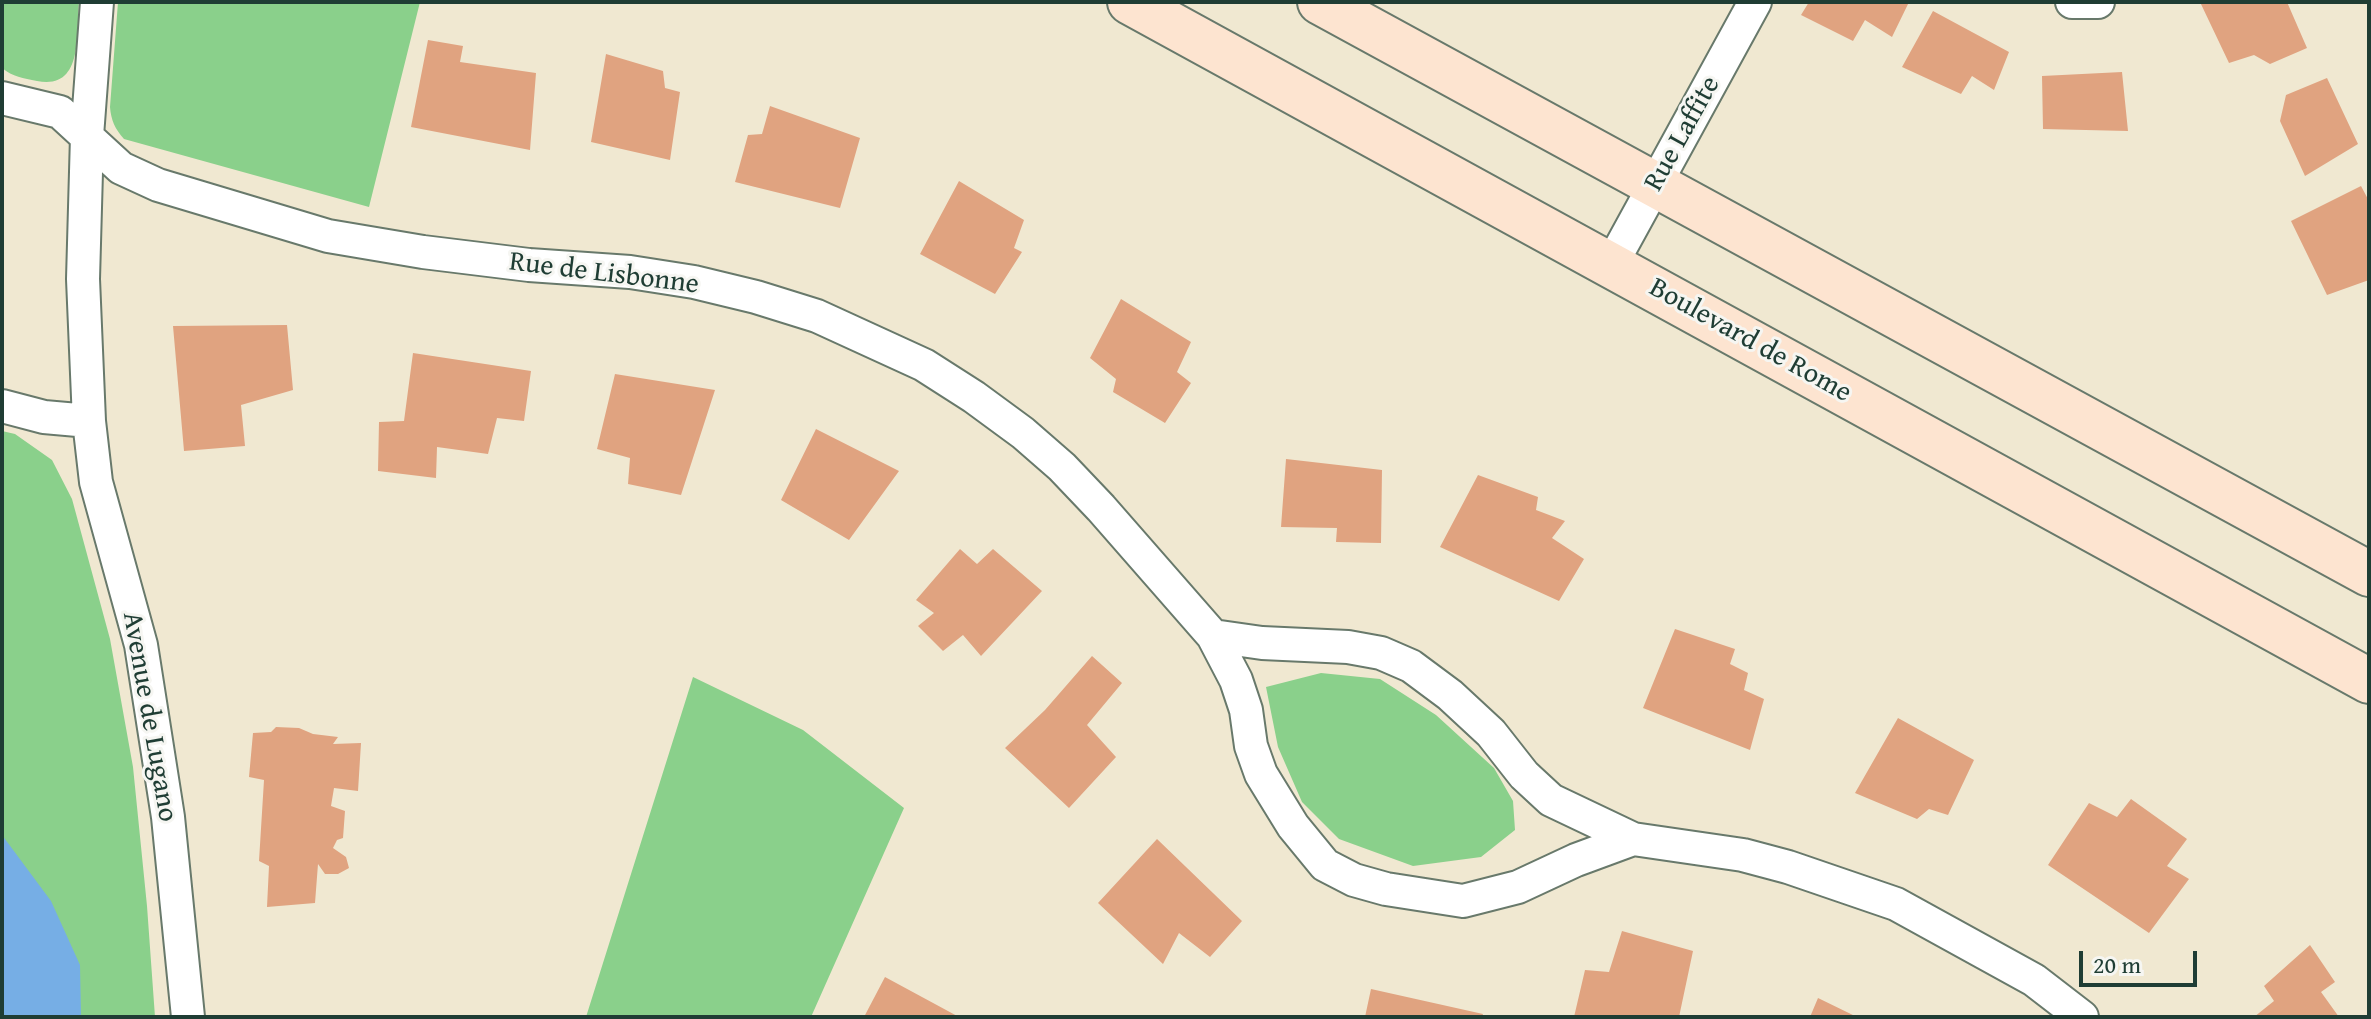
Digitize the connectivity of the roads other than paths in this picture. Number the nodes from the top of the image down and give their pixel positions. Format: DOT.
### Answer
graph roads {
  1 [pos="97,2"];
  2 [pos="1130,2"];
  3 [pos="1320,2"];
  4 [pos="1755,2"];
  5 [pos="2072,2"];
  6 [pos="2098,2"];
  7 [pos="2,98"];
  8 [pos="87,136"];
  9 [pos="1655,184"];
  10 [pos="1611,265"];
  11 [pos="2,406"];
  12 [pos="89,421"];
  13 [pos="2369,574"];
  14 [pos="1213,636"];
  15 [pos="2369,681"];
  16 [pos="1633,839"];
  17 [pos="188,1017"];
  18 [pos="2082,1017"];
  1 -- 8 [label="street, Avenue de Lugano"];
  2 -- 10 [label="main road, Boulevard de Rome"];
  3 -- 9 [label="main road"];
  4 -- 9 [label="street, Rue Laffite"];
  5 -- 6 [label="street"];
  7 -- 8 [label="street, Rue de Lisbonne"];
  8 -- 12 [label="street, Avenue de Lugano"];
  8 -- 14 [label="street, Rue de Lisbonne"];
  9 -- 10 [label="street, Rue Laffite"];
  9 -- 13 [label="main road"];
  10 -- 15 [label="main road, Boulevard de Rome"];
  11 -- 12 [label="street"];
  12 -- 17 [label="street, Avenue de Lugano"];
  14 -- 16 [label="street, Rue de Lisbonne"];
  14 -- 16 [label="street, Rue de Lisbonne"];
  16 -- 18 [label="street, Rue de Lisbonne"];
}
